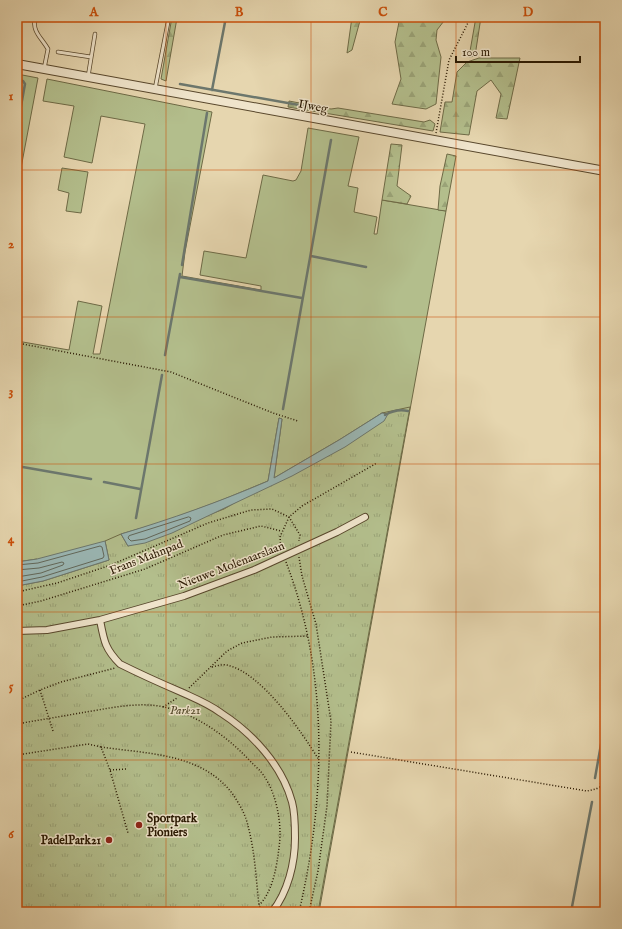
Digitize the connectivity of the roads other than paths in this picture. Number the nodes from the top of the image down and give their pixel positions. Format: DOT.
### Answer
graph roads {
  1 [pos="35,17"];
  2 [pos="169,17"];
  3 [pos="95,34"];
  4 [pos="58,52"];
  5 [pos="91,57"];
  6 [pos="17,64"];
  7 [pos="44,68"];
  8 [pos="88,77"];
  9 [pos="155,89"];
  10 [pos="605,170"];
  11 [pos="365,517"];
  12 [pos="100,620"];
  13 [pos="17,631"];
  14 [pos="272,912"];
  1 -- 7 [label="lane"];
  2 -- 9 [label="lane"];
  3 -- 5 [label="lane"];
  4 -- 5 [label="lane"];
  5 -- 8 [label="lane"];
  6 -- 7 [label="street, IJweg"];
  7 -- 8 [label="street, IJweg"];
  8 -- 9 [label="street, IJweg"];
  9 -- 10 [label="street, IJweg"];
  11 -- 12 [label="street, Nieuwe Molenaarslaan"];
  12 -- 13 [label="street, Nieuwe Molenaarslaan"];
  12 -- 14 [label="street"];
}
